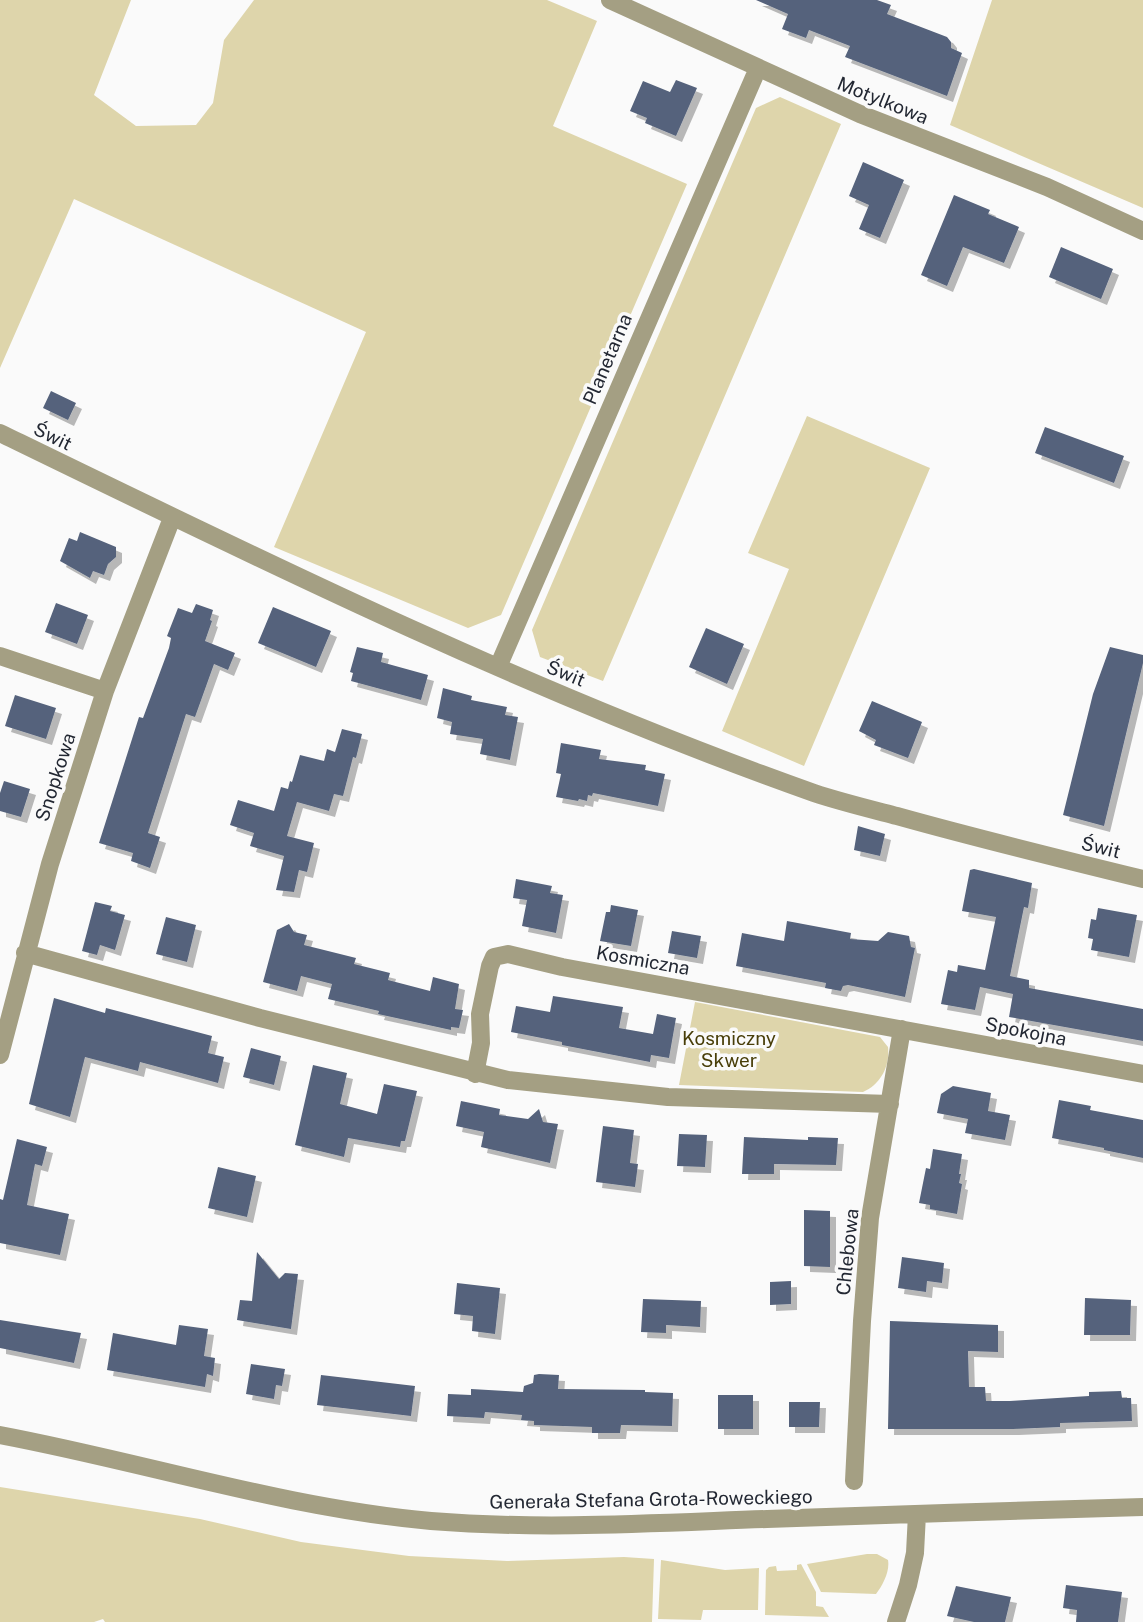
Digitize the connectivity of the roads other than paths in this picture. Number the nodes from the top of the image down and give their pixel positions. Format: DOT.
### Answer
graph roads {
  1 [pos="610,0"];
  2 [pos="758,68"];
  3 [pos="1143,231"];
  4 [pos="0,433"];
  5 [pos="172,518"];
  6 [pos="0,656"];
  7 [pos="498,667"];
  8 [pos="105,691"];
  9 [pos="1143,879"];
  10 [pos="25,953"];
  11 [pos="902,1029"];
  12 [pos="0,1055"];
  13 [pos="475,1074"];
  14 [pos="1143,1074"];
  15 [pos="890,1104"];
  16 [pos="0,1436"];
  17 [pos="854,1480"];
  18 [pos="1143,1507"];
  19 [pos="917,1514"];
  20 [pos="896,1622"];
  1 -- 2 [label="street, Motylkowa"];
  2 -- 3 [label="street, Motylkowa"];
  2 -- 7 [label="street, Planetarna"];
  4 -- 5 [label="street, Świt"];
  5 -- 7 [label="street, Świt"];
  5 -- 8 [label="street, Snopkowa"];
  6 -- 8 [label="street"];
  7 -- 9 [label="street, Świt"];
  8 -- 10 [label="street, Snopkowa"];
  10 -- 12 [label="street, Snopkowa"];
  10 -- 13 [label="street"];
  11 -- 13 [label="street, Kosmiczna"];
  11 -- 14 [label="street, Spokojna"];
  11 -- 15 [label="street, Chlebowa"];
  13 -- 15 [label="street"];
  15 -- 17 [label="street, Chlebowa"];
  16 -- 19 [label="street, Generała Stefana Grota-Roweckiego"];
  18 -- 19 [label="street, Generała Stefana Grota-Roweckiego"];
  19 -- 20 [label="street"];
}
